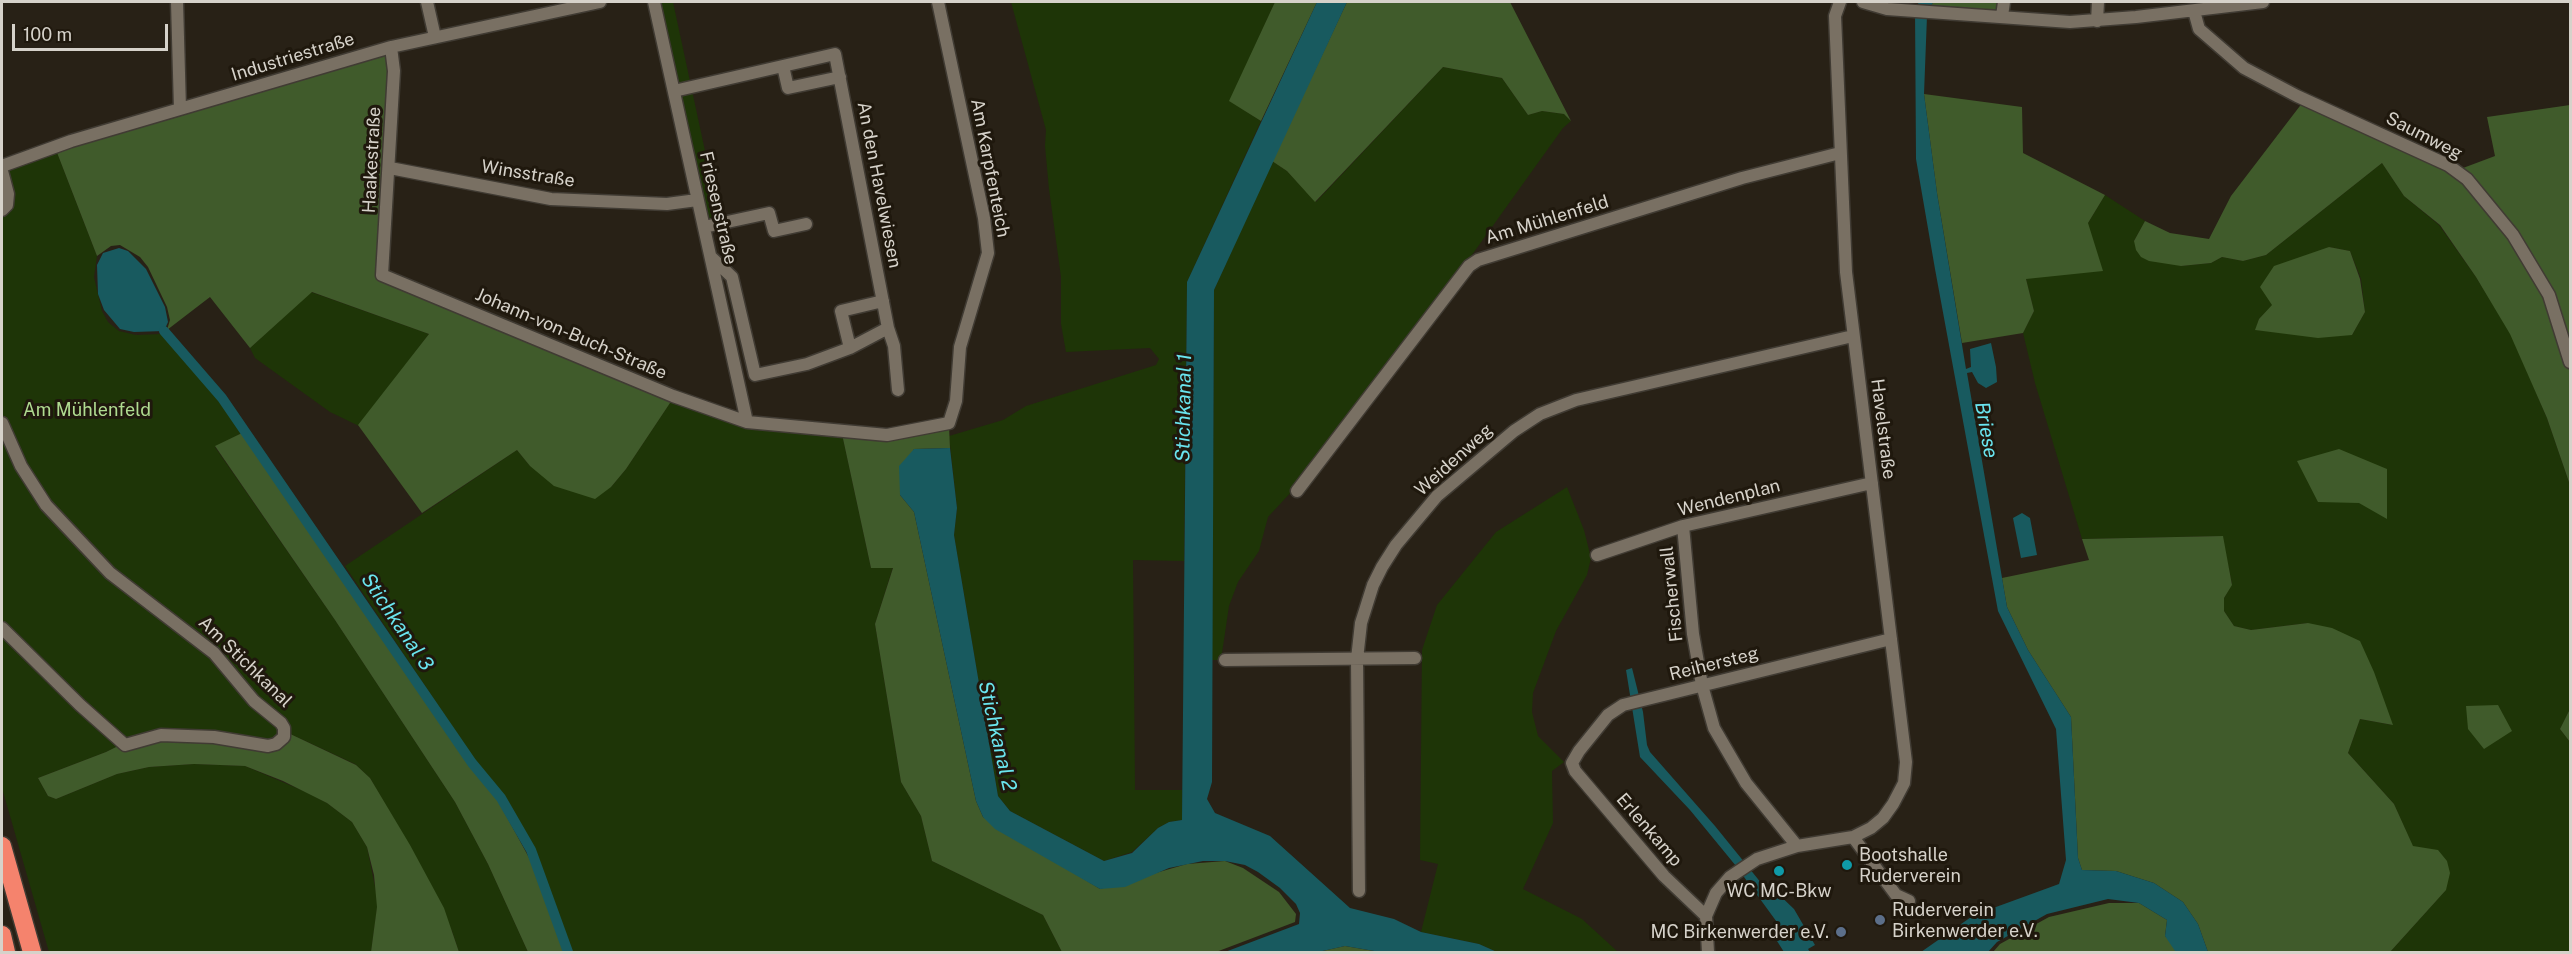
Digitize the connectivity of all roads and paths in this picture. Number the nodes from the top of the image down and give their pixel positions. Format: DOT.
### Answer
graph roads {
  1 [pos="177,2"];
  2 [pos="427,2"];
  3 [pos="600,2"];
  4 [pos="654,2"];
  5 [pos="938,2"];
  6 [pos="1840,2"];
  7 [pos="1863,2"];
  8 [pos="2004,2"];
  9 [pos="2098,2"];
  10 [pos="2263,2"];
  11 [pos="2194,11"];
  12 [pos="2002,16"];
  13 [pos="2097,21"];
  14 [pos="435,37"];
  15 [pos="391,47"];
  16 [pos="783,66"];
  17 [pos="840,77"];
  18 [pos="674,91"];
  19 [pos="180,109"];
  20 [pos="1840,153"];
  21 [pos="2,166"];
  22 [pos="390,168"];
  23 [pos="2,171"];
  24 [pos="698,200"];
  25 [pos="2,210"];
  26 [pos="806,224"];
  27 [pos="704,227"];
  28 [pos="711,258"];
  29 [pos="382,275"];
  30 [pos="883,301"];
  31 [pos="888,328"];
  32 [pos="1853,336"];
  33 [pos="850,348"];
  34 [pos="2571,362"];
  35 [pos="898,390"];
  36 [pos="747,422"];
  37 [pos="2,423"];
  38 [pos="1872,483"];
  39 [pos="1297,491"];
  40 [pos="1683,526"];
  41 [pos="1597,555"];
  42 [pos="2,628"];
  43 [pos="1891,639"];
  44 [pos="1414,658"];
  45 [pos="1357,659"];
  46 [pos="1225,660"];
  47 [pos="1702,685"];
  48 [pos="1572,763"];
  49 [pos="1853,837"];
  50 [pos="2,846"];
  51 [pos="1797,846"];
  52 [pos="1359,891"];
  53 [pos="1909,901"];
  54 [pos="1706,916"];
  55 [pos="2,935"];
  56 [pos="6,952"];
  57 [pos="32,952"];
  58 [pos="1708,952"];
  1 -- 19 [label="street"];
  2 -- 14 [label="street"];
  3 -- 14 [label="street, Industriestraße"];
  4 -- 18 [label="street, Friesenstraße"];
  5 -- 36 [label="street, Am Karpfenteich"];
  6 -- 20 [label="street, Havelstraße"];
  7 -- 12 [label="street"];
  8 -- 12 [label="street"];
  9 -- 13 [label="street"];
  10 -- 11 [label="street"];
  11 -- 13 [label="street"];
  11 -- 34 [label="street, Saumweg"];
  12 -- 13 [label="street"];
  14 -- 15 [label="street, Industriestraße"];
  15 -- 19 [label="street, Industriestraße"];
  15 -- 22 [label="street, Haakestraße"];
  16 -- 17 [label="street"];
  16 -- 17 [label="street, An den Havelwiesen"];
  16 -- 18 [label="street, An den Havelwiesen"];
  17 -- 30 [label="street, An den Havelwiesen"];
  18 -- 24 [label="street, Friesenstraße"];
  19 -- 21 [label="street, Industriestraße"];
  20 -- 32 [label="street, Havelstraße"];
  20 -- 39 [label="street, Am Mühlenfeld"];
  22 -- 24 [label="street, Winsstraße"];
  22 -- 29 [label="street, Haakestraße"];
  23 -- 25 [label="street"];
  24 -- 27 [label="street, Friesenstraße"];
  26 -- 27 [label="street"];
  27 -- 28 [label="street, Friesenstraße"];
  28 -- 33 [label="street"];
  28 -- 36 [label="street, Friesenstraße"];
  29 -- 36 [label="street, Johann-von-Buch-Straße"];
  30 -- 31 [label="street, An den Havelwiesen"];
  30 -- 33 [label="street"];
  31 -- 33 [label="street"];
  31 -- 35 [label="street, An den Havelwiesen"];
  32 -- 38 [label="street, Havelstraße"];
  32 -- 45 [label="street, Weidenweg"];
  37 -- 42 [label="street, Am Stichkanal"];
  38 -- 40 [label="street, Wendenplan"];
  38 -- 43 [label="street, Havelstraße"];
  40 -- 41 [label="street, Wendenplan"];
  40 -- 47 [label="street, Fischerwall"];
  43 -- 47 [label="street, Reihersteg"];
  43 -- 49 [label="street, Havelstraße"];
  44 -- 45 [label="street"];
  45 -- 46 [label="street"];
  45 -- 52 [label="street, Weidenweg"];
  47 -- 48 [label="street, Reihersteg"];
  47 -- 51 [label="street, Fischerwall"];
  48 -- 54 [label="street, Erlenkamp"];
  49 -- 51 [label="street, Havelstraße"];
  49 -- 53 [label="street"];
  50 -- 57 [label="highway"];
  51 -- 54 [label="street, Havelstraße"];
  54 -- 58 [label="street, Havelstraße"];
  55 -- 56 [label="highway"];
}
